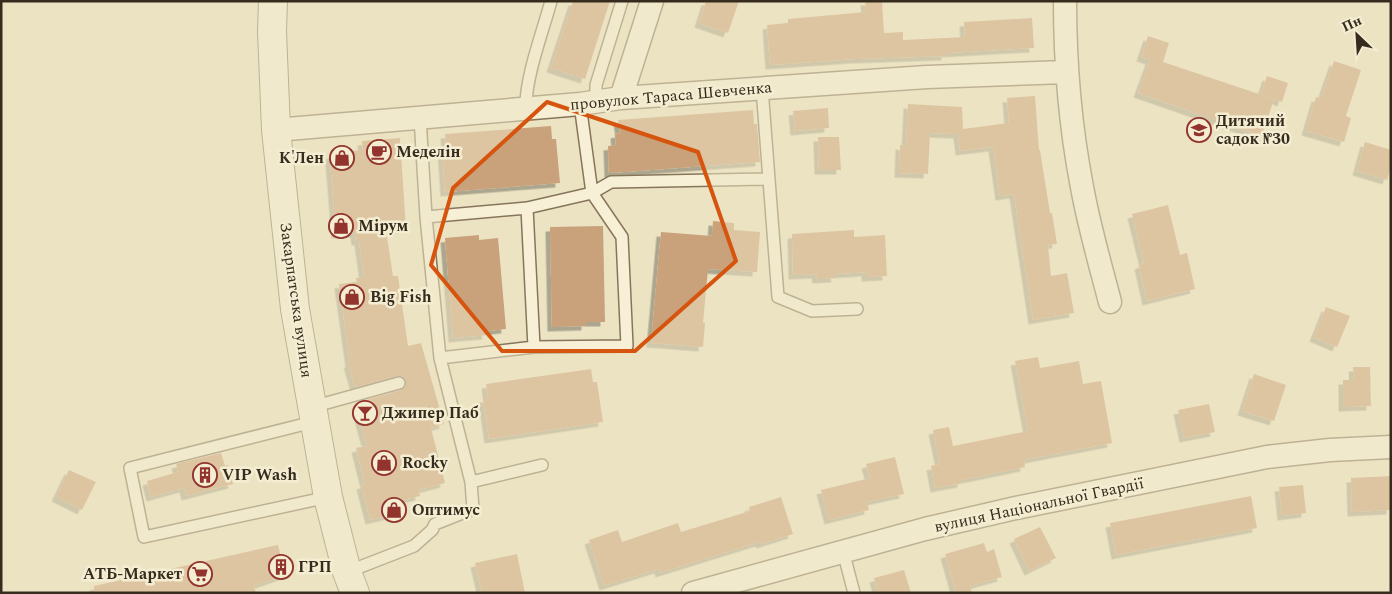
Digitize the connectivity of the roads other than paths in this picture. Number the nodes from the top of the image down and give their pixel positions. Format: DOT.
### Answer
graph roads {
  1 [pos="273,1"];
  2 [pos="551,1"];
  3 [pos="622,1"];
  4 [pos="652,1"];
  5 [pos="1065,1"];
  6 [pos="1066,72"];
  7 [pos="762,88"];
  8 [pos="621,98"];
  9 [pos="588,103"];
  10 [pos="526,108"];
  11 [pos="420,117"];
  12 [pos="276,130"];
  13 [pos="768,179"];
  14 [pos="592,193"];
  15 [pos="526,208"];
  16 [pos="426,217"];
  17 [pos="1110,302"];
  18 [pos="857,309"];
  19 [pos="534,348"];
  20 [pos="440,358"];
  21 [pos="400,383"];
  22 [pos="312,414"];
  23 [pos="1391,447"];
  24 [pos="542,465"];
  25 [pos="471,482"];
  26 [pos="328,497"];
  27 [pos="843,551"];
  28 [pos="351,582"];
  29 [pos="693,593"];
  30 [pos="854,593"];
  1 -- 12 [label="street, Закарпатська вулиця"];
  2 -- 10 [label="lane"];
  3 -- 9 [label="lane"];
  4 -- 8 [label="street"];
  5 -- 6 [label="street"];
  6 -- 7 [label="street, провулок Тараса Шевченка"];
  6 -- 17 [label="street"];
  7 -- 8 [label="street, провулок Тараса Шевченка"];
  7 -- 13 [label="lane"];
  8 -- 9 [label="street, провулок Тараса Шевченка"];
  9 -- 10 [label="street, провулок Тараса Шевченка"];
  9 -- 14 [label="lane"];
  10 -- 11 [label="street, провулок Тараса Шевченка"];
  11 -- 12 [label="street, провулок Тараса Шевченка"];
  11 -- 16 [label="lane"];
  12 -- 22 [label="street, Закарпатська вулиця"];
  13 -- 14 [label="lane"];
  13 -- 18 [label="lane"];
  14 -- 15 [label="lane"];
  14 -- 19 [label="lane"];
  15 -- 16 [label="lane"];
  15 -- 19 [label="lane"];
  16 -- 20 [label="lane"];
  19 -- 20 [label="lane"];
  20 -- 25 [label="lane"];
  21 -- 22 [label="lane"];
  22 -- 26 [label="street, Закарпатська вулиця"];
  22 -- 26 [label="lane"];
  23 -- 27 [label="street, вулиця Національної Гвардії"];
  24 -- 25 [label="lane"];
  25 -- 28 [label="lane"];
  26 -- 28 [label="street, Закарпатська вулиця"];
  27 -- 29 [label="street, вулиця Національної Гвардії"];
  27 -- 30 [label="lane"];
}
